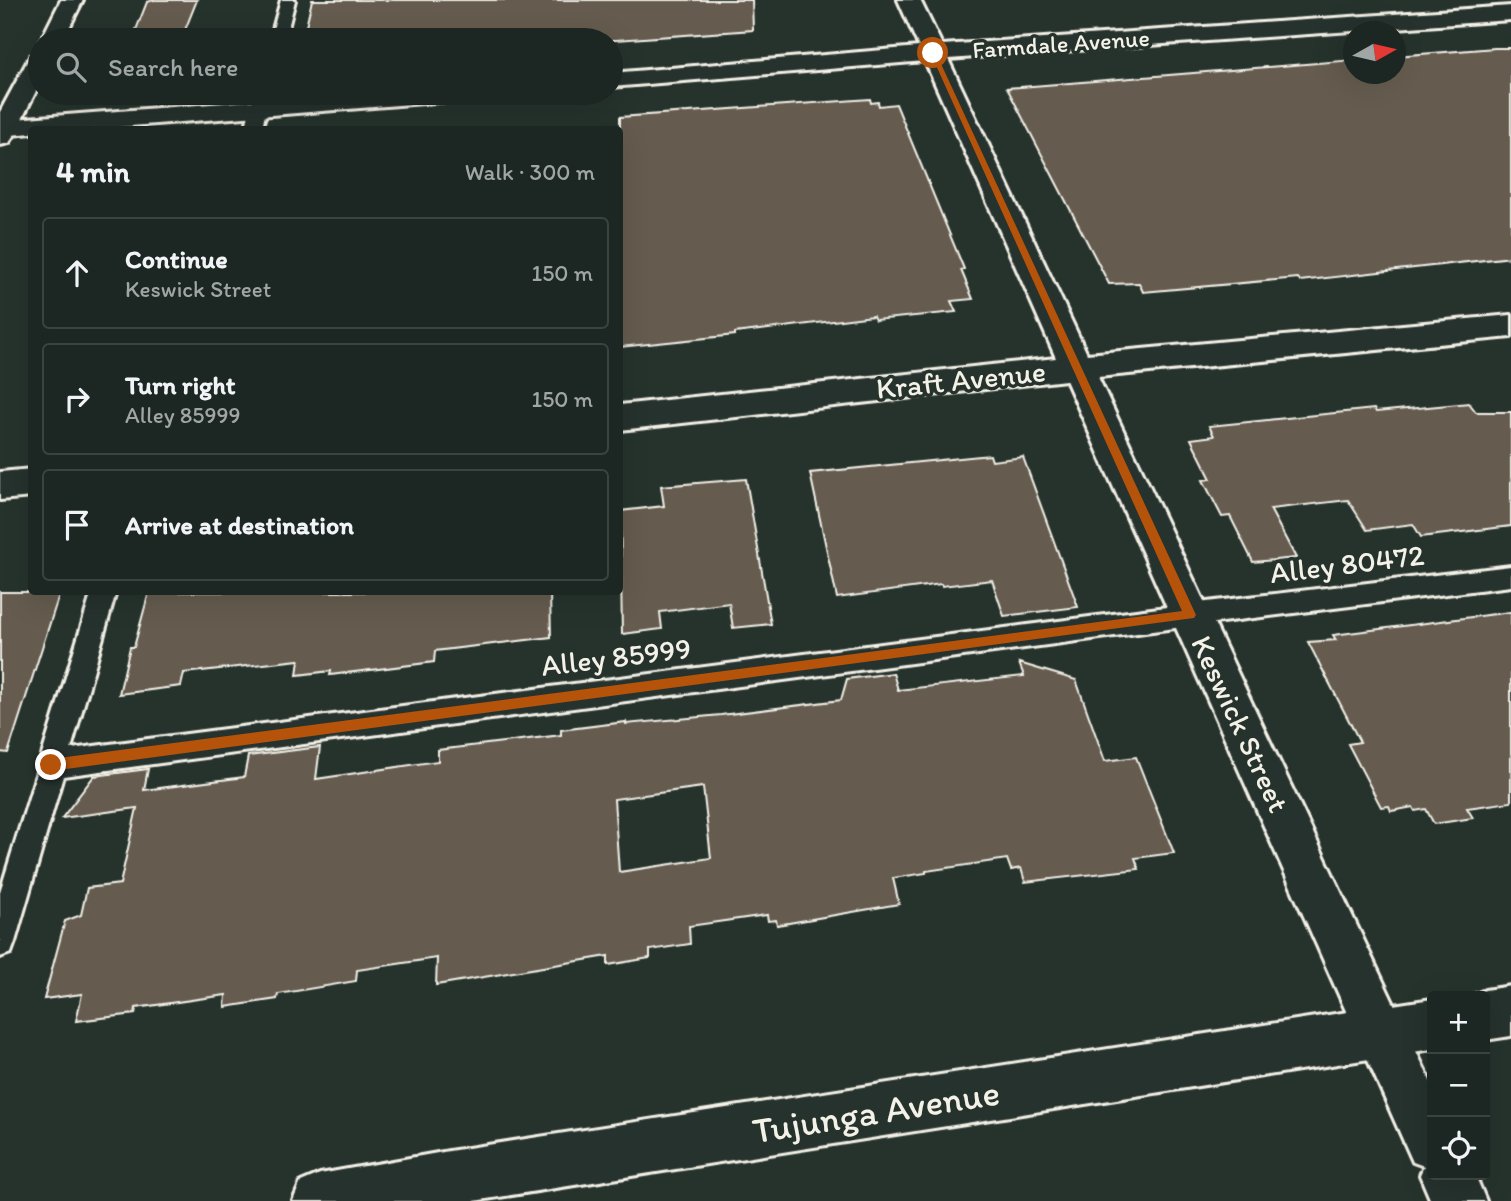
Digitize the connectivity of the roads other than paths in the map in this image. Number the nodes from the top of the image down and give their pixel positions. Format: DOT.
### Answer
graph roads {
  1 [pos="72,0"];
  2 [pos="288,0"];
  3 [pos="909,0"];
  4 [pos="1511,13"];
  5 [pos="57,28"];
  6 [pos="280,28"];
  7 [pos="933,53"];
  8 [pos="623,79"];
  9 [pos="28,82"];
  10 [pos="314,105"];
  11 [pos="258,110"];
  12 [pos="63,126"];
  13 [pos="28,129"];
  14 [pos="2,131"];
  15 [pos="1511,326"];
  16 [pos="1077,367"];
  17 [pos="623,418"];
  18 [pos="28,483"];
  19 [pos="0,486"];
  20 [pos="1511,576"];
  21 [pos="103,595"];
  22 [pos="1190,615"];
  23 [pos="51,765"];
  24 [pos="0,942"];
  25 [pos="1511,1011"];
  26 [pos="1490,1014"];
  27 [pos="1427,1025"];
  28 [pos="1382,1032"];
  29 [pos="1427,1132"];
  30 [pos="1449,1180"];
  31 [pos="449,1189"];
  32 [pos="320,1201"];
  33 [pos="1459,1201"];
  1 -- 5 [label="street"];
  2 -- 6 [label="lane"];
  3 -- 7 [label="street, Keswick Street"];
  4 -- 7 [label="street, Farmdale Avenue"];
  7 -- 8 [label="street, Farmdale Avenue"];
  7 -- 16 [label="street, Keswick Street"];
  9 -- 14 [label="street"];
  10 -- 11 [label="street"];
  11 -- 12 [label="street"];
  13 -- 14 [label="street"];
  15 -- 16 [label="street, Kraft Avenue"];
  16 -- 17 [label="street, Kraft Avenue"];
  16 -- 22 [label="street, Keswick Street"];
  18 -- 19 [label="street"];
  20 -- 22 [label="lane, Alley 80472"];
  21 -- 23 [label="lane"];
  22 -- 23 [label="lane, Alley 85999"];
  22 -- 28 [label="street, Keswick Street"];
  23 -- 24 [label="lane"];
  25 -- 26 [label="street"];
  27 -- 28 [label="street, Tujunga Avenue"];
  28 -- 29 [label="street, Keswick Street"];
  28 -- 31 [label="street, Tujunga Avenue"];
  30 -- 33 [label="street"];
  31 -- 32 [label="street, Tujunga Avenue"];
}
